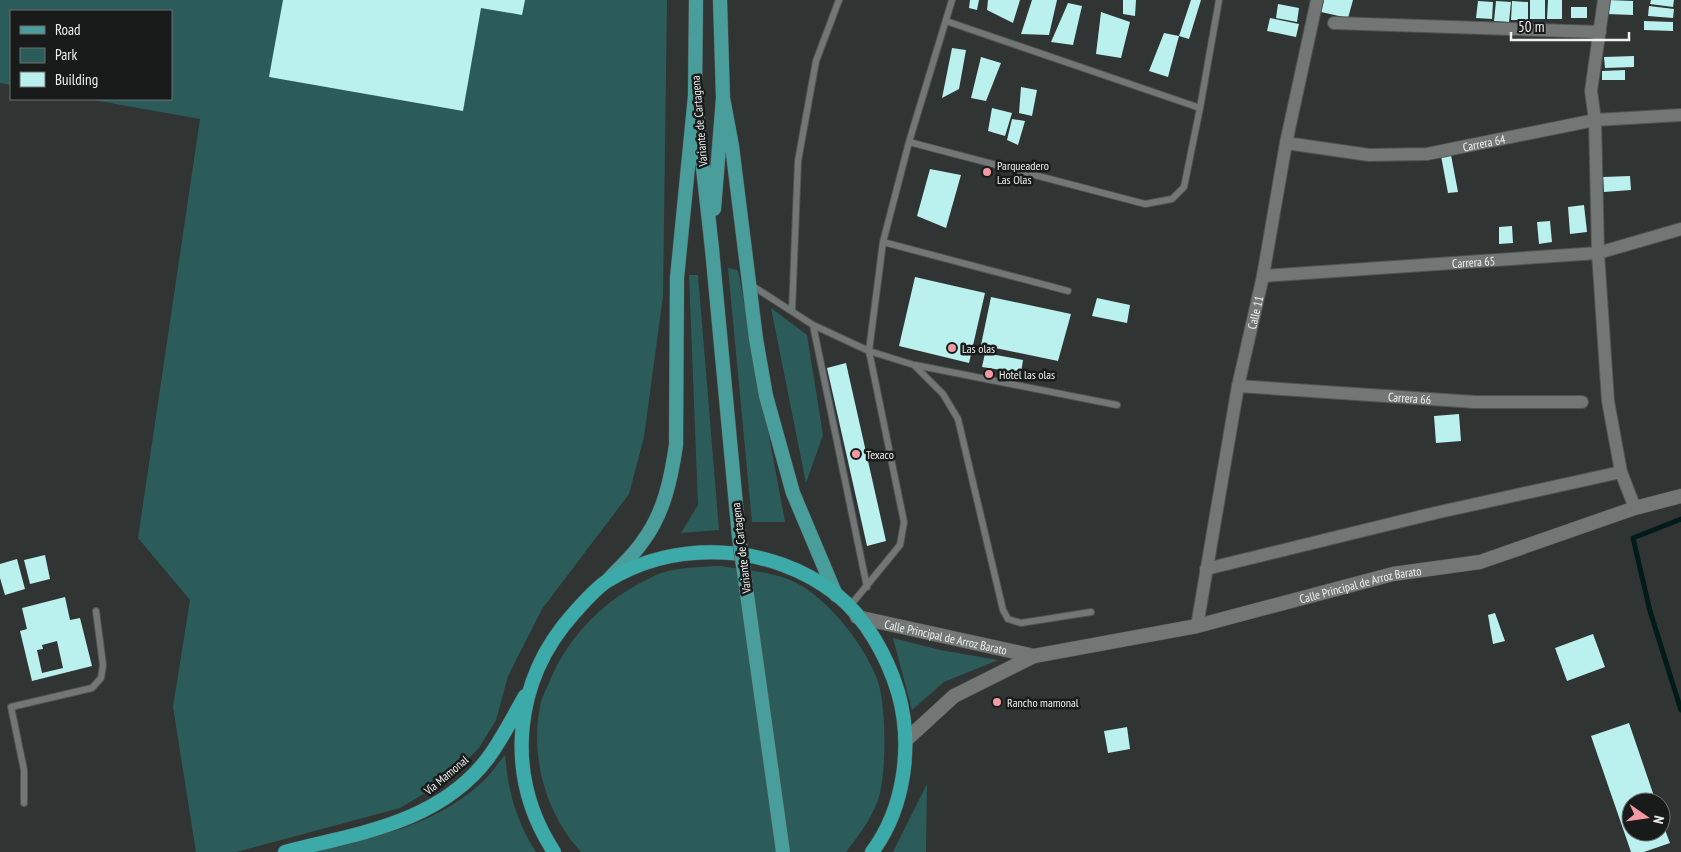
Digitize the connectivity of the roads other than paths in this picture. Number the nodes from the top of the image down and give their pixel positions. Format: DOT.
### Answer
graph roads {
  1 [pos="696,0"];
  2 [pos="720,0"];
  3 [pos="839,0"];
  4 [pos="952,0"];
  5 [pos="1219,0"];
  6 [pos="1317,0"];
  7 [pos="1604,0"];
  8 [pos="946,21"];
  9 [pos="1334,23"];
  10 [pos="1600,32"];
  11 [pos="695,96"];
  12 [pos="722,98"];
  13 [pos="1200,108"];
  14 [pos="1681,114"];
  15 [pos="1595,120"];
  16 [pos="908,142"];
  17 [pos="1286,143"];
  18 [pos="1681,229"];
  19 [pos="883,242"];
  20 [pos="712,246"];
  21 [pos="1598,252"];
  22 [pos="1263,276"];
  23 [pos="750,284"];
  24 [pos="1068,291"];
  25 [pos="792,312"];
  26 [pos="813,325"];
  27 [pos="870,351"];
  28 [pos="914,365"];
  29 [pos="1238,386"];
  30 [pos="1582,402"];
  31 [pos="1117,405"];
  32 [pos="1621,472"];
  33 [pos="1681,496"];
  34 [pos="1635,508"];
  35 [pos="1206,569"];
  36 [pos="607,582"];
  37 [pos="867,587"];
  38 [pos="836,595"];
  39 [pos="96,611"];
  40 [pos="853,612"];
  41 [pos="1091,612"];
  42 [pos="1197,626"];
  43 [pos="1034,656"];
  44 [pos="530,686"];
  45 [pos="906,740"];
  46 [pos="24,803"];
  47 [pos="876,849"];
  48 [pos="285,852"];
  49 [pos="554,852"];
  50 [pos="783,852"];
  1 -- 11 [label="main road, Variante de Cartagena"];
  2 -- 12 [label="main road, Variante de Cartagena"];
  3 -- 25 [label="lane"];
  4 -- 8 [label="lane"];
  5 -- 13 [label="lane"];
  6 -- 17 [label="street, Calle 11"];
  7 -- 10 [label="street"];
  8 -- 13 [label="lane"];
  8 -- 16 [label="lane"];
  9 -- 10 [label="street"];
  10 -- 15 [label="street"];
  11 -- 20 [label="main road, Variante de Cartagena"];
  11 -- 36 [label="main road"];
  12 -- 20 [label="main road, Variante de Cartagena"];
  12 -- 23 [label="main road"];
  13 -- 16 [label="lane"];
  14 -- 15 [label="street, Carrera 64"];
  15 -- 17 [label="street, Carrera 64"];
  15 -- 21 [label="street"];
  16 -- 19 [label="lane"];
  17 -- 22 [label="street, Calle 11"];
  18 -- 21 [label="street, Carrera 65"];
  19 -- 24 [label="lane"];
  19 -- 27 [label="lane"];
  20 -- 50 [label="main road, Variante de Cartagena, bridge"];
  21 -- 22 [label="street, Carrera 65"];
  21 -- 32 [label="street"];
  22 -- 29 [label="street, Calle 11"];
  23 -- 25 [label="lane"];
  23 -- 38 [label="main road"];
  25 -- 26 [label="lane"];
  26 -- 27 [label="lane"];
  26 -- 37 [label="lane"];
  27 -- 28 [label="lane"];
  27 -- 37 [label="lane"];
  28 -- 31 [label="lane"];
  28 -- 41 [label="lane"];
  29 -- 30 [label="street, Carrera 66"];
  29 -- 35 [label="street, Calle 11"];
  32 -- 34 [label="street"];
  32 -- 35 [label="street"];
  33 -- 34 [label="street, Calle Principal de Arroz Barato"];
  34 -- 42 [label="street, Calle Principal de Arroz Barato"];
  35 -- 42 [label="street, Calle 11"];
  36 -- 38 [label="highway"];
  36 -- 44 [label="highway"];
  37 -- 40 [label="lane"];
  38 -- 40 [label="highway"];
  39 -- 46 [label="lane"];
  40 -- 43 [label="street, Calle Principal de Arroz Barato"];
  40 -- 45 [label="highway"];
  42 -- 43 [label="street, Calle Principal de Arroz Barato"];
  43 -- 45 [label="street, Calle Principal de Arroz Barato"];
  44 -- 48 [label="highway, Vía Mamonal"];
  44 -- 49 [label="highway"];
  45 -- 47 [label="highway"];
}
